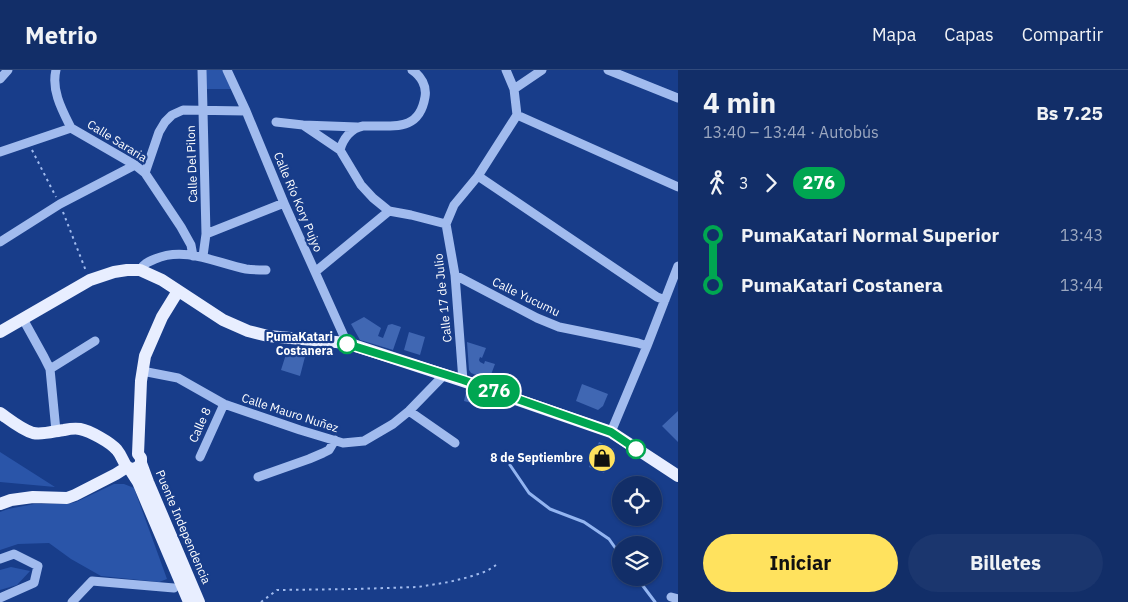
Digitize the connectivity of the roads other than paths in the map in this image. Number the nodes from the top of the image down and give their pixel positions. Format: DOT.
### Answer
graph roads {
  1 [pos="8,70"];
  2 [pos="56,70"];
  3 [pos="202,70"];
  4 [pos="227,70"];
  5 [pos="412,70"];
  6 [pos="506,70"];
  7 [pos="542,70"];
  8 [pos="608,70"];
  9 [pos="0,79"];
  10 [pos="514,89"];
  11 [pos="678,98"];
  12 [pos="203,111"];
  13 [pos="246,111"];
  14 [pos="516,115"];
  15 [pos="276,122"];
  16 [pos="303,125"];
  17 [pos="357,127"];
  18 [pos="71,128"];
  19 [pos="340,150"];
  20 [pos="0,152"];
  21 [pos="135,165"];
  22 [pos="145,173"];
  23 [pos="478,176"];
  24 [pos="678,188"];
  25 [pos="284,203"];
  26 [pos="389,211"];
  27 [pos="446,224"];
  28 [pos="206,234"];
  29 [pos="0,242"];
  30 [pos="193,256"];
  31 [pos="202,256"];
  32 [pos="678,266"];
  33 [pos="140,270"];
  34 [pos="266,270"];
  35 [pos="315,272"];
  36 [pos="455,275"];
  37 [pos="178,291"];
  38 [pos="665,300"];
  39 [pos="23,319"];
  40 [pos="0,332"];
  41 [pos="95,341"];
  42 [pos="347,344"];
  43 [pos="647,346"];
  44 [pos="50,369"];
  45 [pos="142,371"];
  46 [pos="444,375"];
  47 [pos="463,380"];
  48 [pos="224,404"];
  49 [pos="409,411"];
  50 [pos="0,413"];
  51 [pos="56,431"];
  52 [pos="611,432"];
  53 [pos="335,440"];
  54 [pos="455,443"];
  55 [pos="200,457"];
  56 [pos="132,462"];
  57 [pos="678,476"];
  58 [pos="258,477"];
  59 [pos="144,484"];
  60 [pos="0,504"];
  61 [pos="0,558"];
  62 [pos="174,588"];
  63 [pos="0,598"];
  64 [pos="72,602"];
  65 [pos="189,602"];
  66 [pos="199,602"];
  1 -- 9 [label="street"];
  2 -- 18 [label="street"];
  3 -- 12 [label="street, Calle Del Pilon"];
  4 -- 13 [label="street, Calle Río Kory Pujyo"];
  5 -- 17 [label="street"];
  6 -- 10 [label="street"];
  7 -- 10 [label="street"];
  8 -- 11 [label="street"];
  10 -- 14 [label="street"];
  12 -- 13 [label="street"];
  12 -- 22 [label="street"];
  12 -- 28 [label="street, Calle Del Pilon"];
  13 -- 25 [label="street, Calle Río Kory Pujyo"];
  14 -- 23 [label="street"];
  14 -- 24 [label="street"];
  15 -- 16 [label="street"];
  16 -- 17 [label="street"];
  16 -- 19 [label="street"];
  17 -- 19 [label="street"];
  18 -- 20 [label="street"];
  18 -- 21 [label="street, Calle Sararia"];
  19 -- 26 [label="street"];
  21 -- 22 [label="street, Calle Sararia"];
  21 -- 29 [label="street"];
  22 -- 30 [label="street, Calle Sararia"];
  23 -- 27 [label="street"];
  23 -- 38 [label="street"];
  25 -- 28 [label="street"];
  25 -- 35 [label="street, Calle Río Kory Pujyo"];
  26 -- 27 [label="street"];
  26 -- 35 [label="street"];
  27 -- 36 [label="street, Calle 17 de Julio"];
  28 -- 31 [label="street, Calle Del Pilon"];
  30 -- 31 [label="street"];
  30 -- 33 [label="street"];
  31 -- 34 [label="street"];
  32 -- 38 [label="street"];
  33 -- 37 [label="main road"];
  33 -- 39 [label="main road"];
  35 -- 42 [label="street, Calle Río Kory Pujyo"];
  36 -- 43 [label="street, Calle Yucumu"];
  36 -- 47 [label="street, Calle 17 de Julio"];
  37 -- 42 [label="main road"];
  37 -- 45 [label="main road"];
  38 -- 43 [label="street"];
  39 -- 40 [label="main road"];
  39 -- 44 [label="street"];
  41 -- 44 [label="street"];
  42 -- 46 [label="main road"];
  43 -- 52 [label="street"];
  44 -- 51 [label="street"];
  45 -- 48 [label="street, Calle Mauro Nuñez"];
  45 -- 56 [label="main road"];
  46 -- 47 [label="main road"];
  46 -- 49 [label="street, Calle Mauro Nuñez"];
  47 -- 52 [label="main road"];
  48 -- 53 [label="street, Calle Mauro Nuñez"];
  48 -- 55 [label="street, Calle 8"];
  49 -- 53 [label="street, Calle Mauro Nuñez"];
  49 -- 54 [label="street"];
  50 -- 51 [label="main road, Puente Independencia"];
  51 -- 56 [label="main road, Puente Independencia"];
  52 -- 57 [label="main road"];
  53 -- 58 [label="street"];
  56 -- 59 [label="main road, Puente Independencia"];
  56 -- 60 [label="main road"];
  59 -- 65 [label="main road, Puente Independencia"];
  59 -- 66 [label="main road, Puente Independencia"];
  61 -- 63 [label="street"];
  62 -- 64 [label="street"];
}
